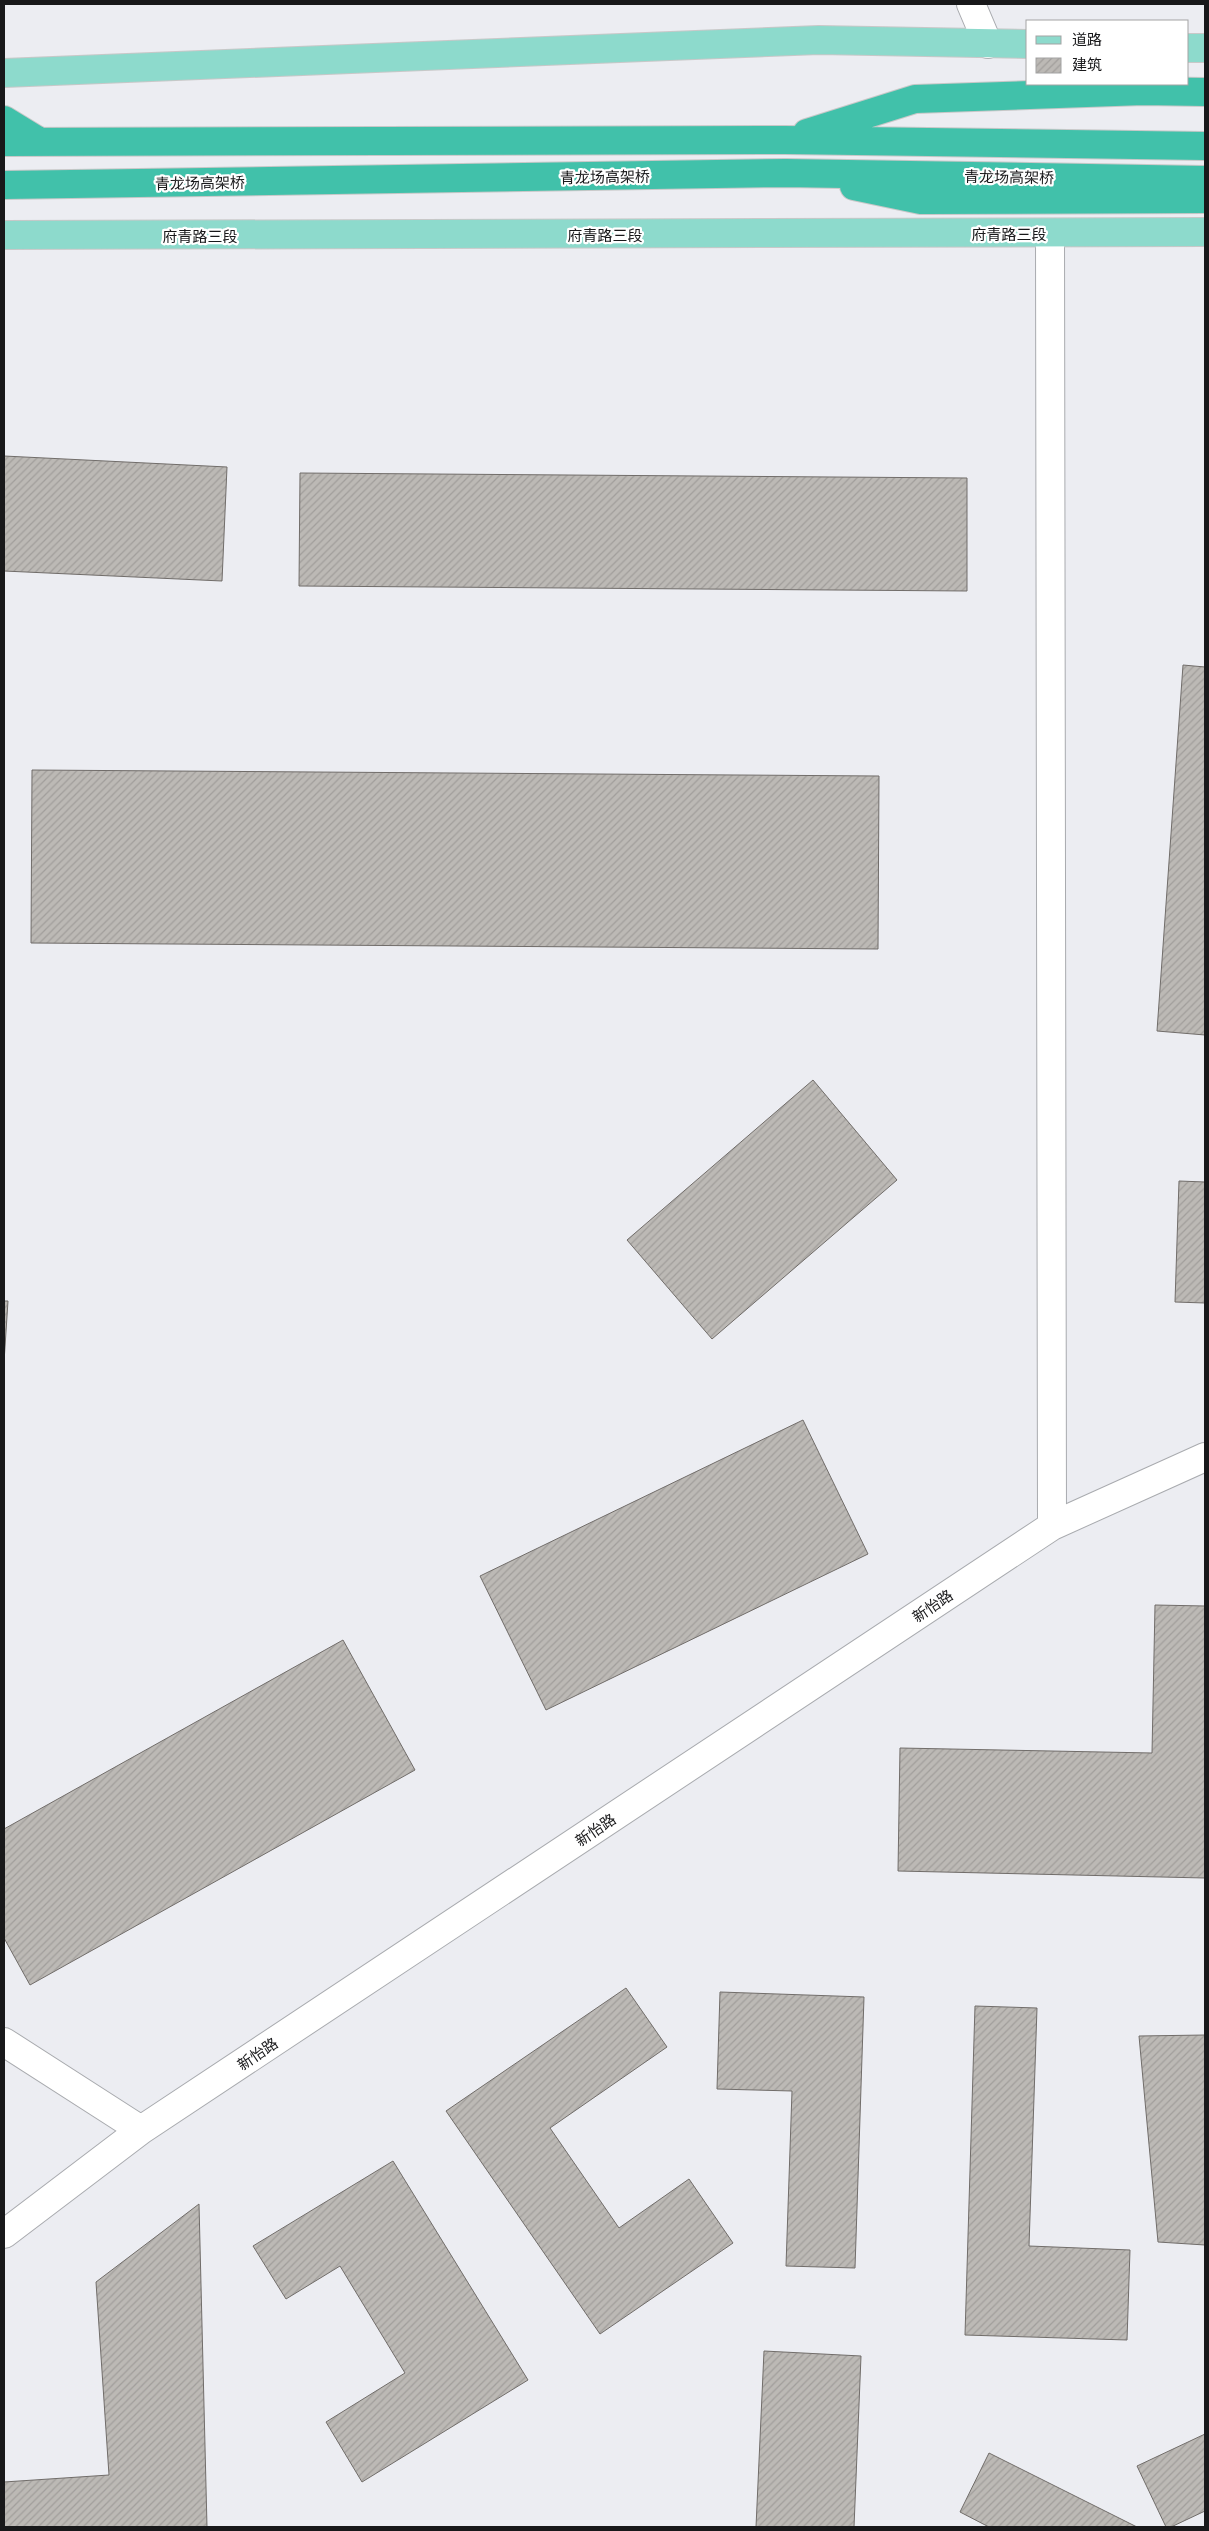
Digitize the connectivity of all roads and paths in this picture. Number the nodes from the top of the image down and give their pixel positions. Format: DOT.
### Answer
graph roads {
  1 [pos="971,4"];
  2 [pos="988,44"];
  3 [pos="1026,44"];
  4 [pos="1189,48"];
  5 [pos="1205,48"];
  6 [pos="4,73"];
  7 [pos="1205,92"];
  8 [pos="4,120"];
  9 [pos="785,140"];
  10 [pos="4,142"];
  11 [pos="40,142"];
  12 [pos="1205,146"];
  13 [pos="786,173"];
  14 [pos="1205,180"];
  15 [pos="54,184"];
  16 [pos="4,185"];
  17 [pos="1205,199"];
  18 [pos="4,205"];
  19 [pos="1205,232"];
  20 [pos="1050,233"];
  21 [pos="4,235"];
  22 [pos="1205,1457"];
  23 [pos="1052,1526"];
  24 [pos="4,2042"];
  25 [pos="141,2130"];
  26 [pos="4,2234"];
  1 -- 2 [label="street"];
  2 -- 3 [label="main road"];
  2 -- 6 [label="main road"];
  4 -- 5 [label="main road"];
  7 -- 9 [label="highway"];
  8 -- 11 [label="highway"];
  9 -- 11 [label="highway"];
  9 -- 12 [label="highway"];
  10 -- 11 [label="highway"];
  13 -- 14 [label="highway, 青龙场高架桥"];
  13 -- 15 [label="highway, 青龙场高架桥"];
  13 -- 17 [label="highway"];
  15 -- 16 [label="highway, 青龙场高架桥"];
  15 -- 18 [label="highway"];
  19 -- 20 [label="main road, 府青路三段"];
  20 -- 21 [label="main road, 府青路三段"];
  20 -- 23 [label="street"];
  22 -- 23 [label="street, 新怡路"];
  23 -- 25 [label="street, 新怡路"];
  24 -- 25 [label="street"];
  25 -- 26 [label="street, 新怡路"];
}
